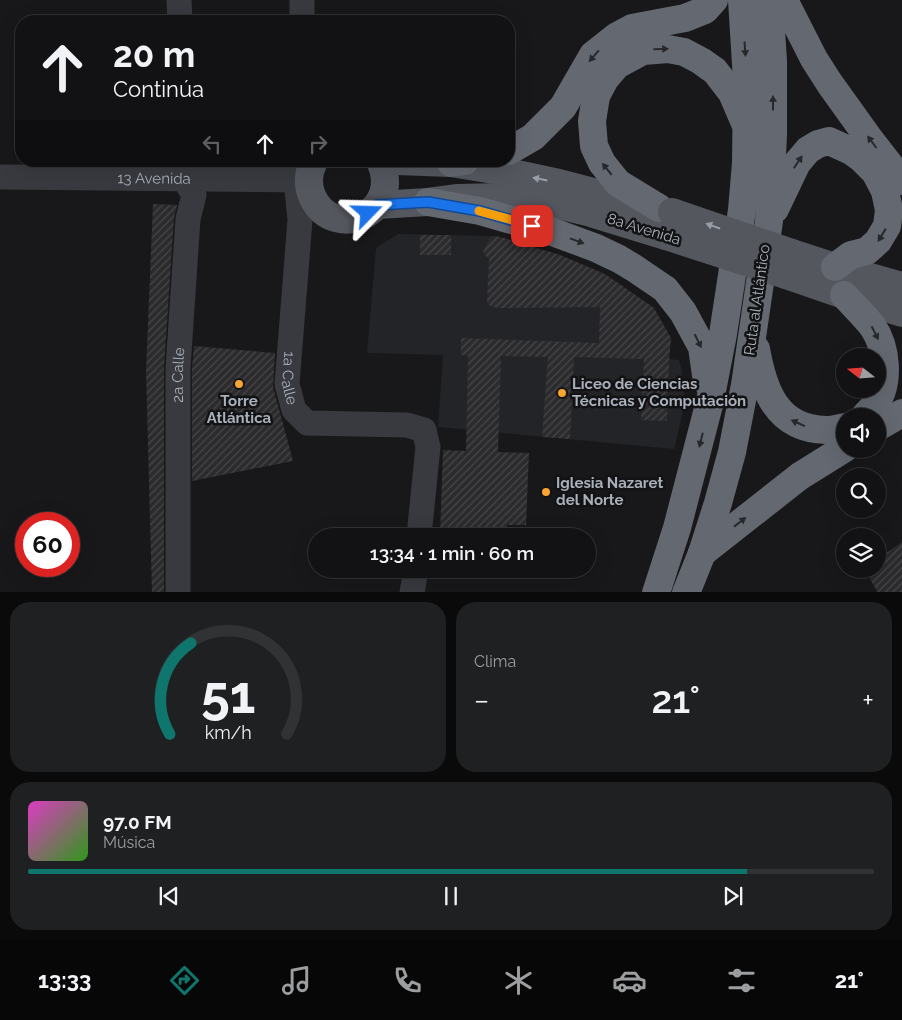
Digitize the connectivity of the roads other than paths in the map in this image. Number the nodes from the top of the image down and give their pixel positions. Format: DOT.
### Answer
graph roads {
  1 [pos="179,0"];
  2 [pos="302,0"];
  3 [pos="714,0"];
  4 [pos="742,0"];
  5 [pos="783,1"];
  6 [pos="180,15"];
  7 [pos="302,15"];
  8 [pos="747,129"];
  9 [pos="515,148"];
  10 [pos="383,167"];
  11 [pos="482,167"];
  12 [pos="184,170"];
  13 [pos="304,171"];
  14 [pos="0,177"];
  15 [pos="902,181"];
  16 [pos="428,202"];
  17 [pos="377,205"];
  18 [pos="666,219"];
  19 [pos="768,222"];
  20 [pos="789,264"];
  21 [pos="836,267"];
  22 [pos="902,286"];
  23 [pos="844,295"];
  24 [pos="902,312"];
  25 [pos="752,329"];
  26 [pos="710,401"];
  27 [pos="872,408"];
  28 [pos="902,414"];
  29 [pos="886,423"];
  30 [pos="836,428"];
  31 [pos="836,454"];
  32 [pos="420,528"];
  33 [pos="702,553"];
  34 [pos="414,578"];
  35 [pos="657,586"];
  36 [pos="178,592"];
  37 [pos="412,592"];
  38 [pos="686,592"];
  1 -- 6 [label="street"];
  2 -- 7 [label="street"];
  3 -- 9 [label="highway, one-way"];
  4 -- 8 [label="highway, Ruta al Atlántico, one-way"];
  15 -- 5 [label="highway, one-way"];
  19 -- 5 [label="highway, Ruta al Atlántico, one-way"];
  18 -- 8 [label="highway, one-way"];
  8 -- 26 [label="highway, Ruta al Atlántico"];
  10 -- 17 [label="main road"];
  18 -- 11 [label="main road, 8a Avenida, one-way"];
  12 -- 13 [label="street, 13 Avenida"];
  12 -- 14 [label="street, 13 Avenida"];
  12 -- 36 [label="street, 2a Calle"];
  13 -- 17 [label="main road"];
  13 -- 32 [label="street, 1a Calle"];
  16 -- 17 [label="main road, 8a Avenida"];
  16 -- 18 [label="main road, 8a Avenida"];
  16 -- 26 [label="highway, one-way"];
  18 -- 20 [label="main road, 8a Avenida, bridge"];
  19 -- 21 [label="highway, one-way"];
  19 -- 25 [label="highway, Ruta al Atlántico"];
  20 -- 21 [label="main road, 8a Avenida"];
  20 -- 23 [label="main road, 8a Avenida"];
  21 -- 22 [label="main road, 8a Avenida"];
  23 -- 24 [label="main road, 8a Avenida"];
  23 -- 27 [label="highway, one-way"];
  30 -- 25 [label="highway, one-way"];
  25 -- 33 [label="highway, Ruta al Atlántico"];
  26 -- 35 [label="highway, Ruta al Atlántico, one-way"];
  28 -- 29 [label="highway"];
  33 -- 31 [label="highway, one-way"];
  33 -- 38 [label="highway, Ruta al Atlántico"];
  34 -- 37 [label="street"];
}
